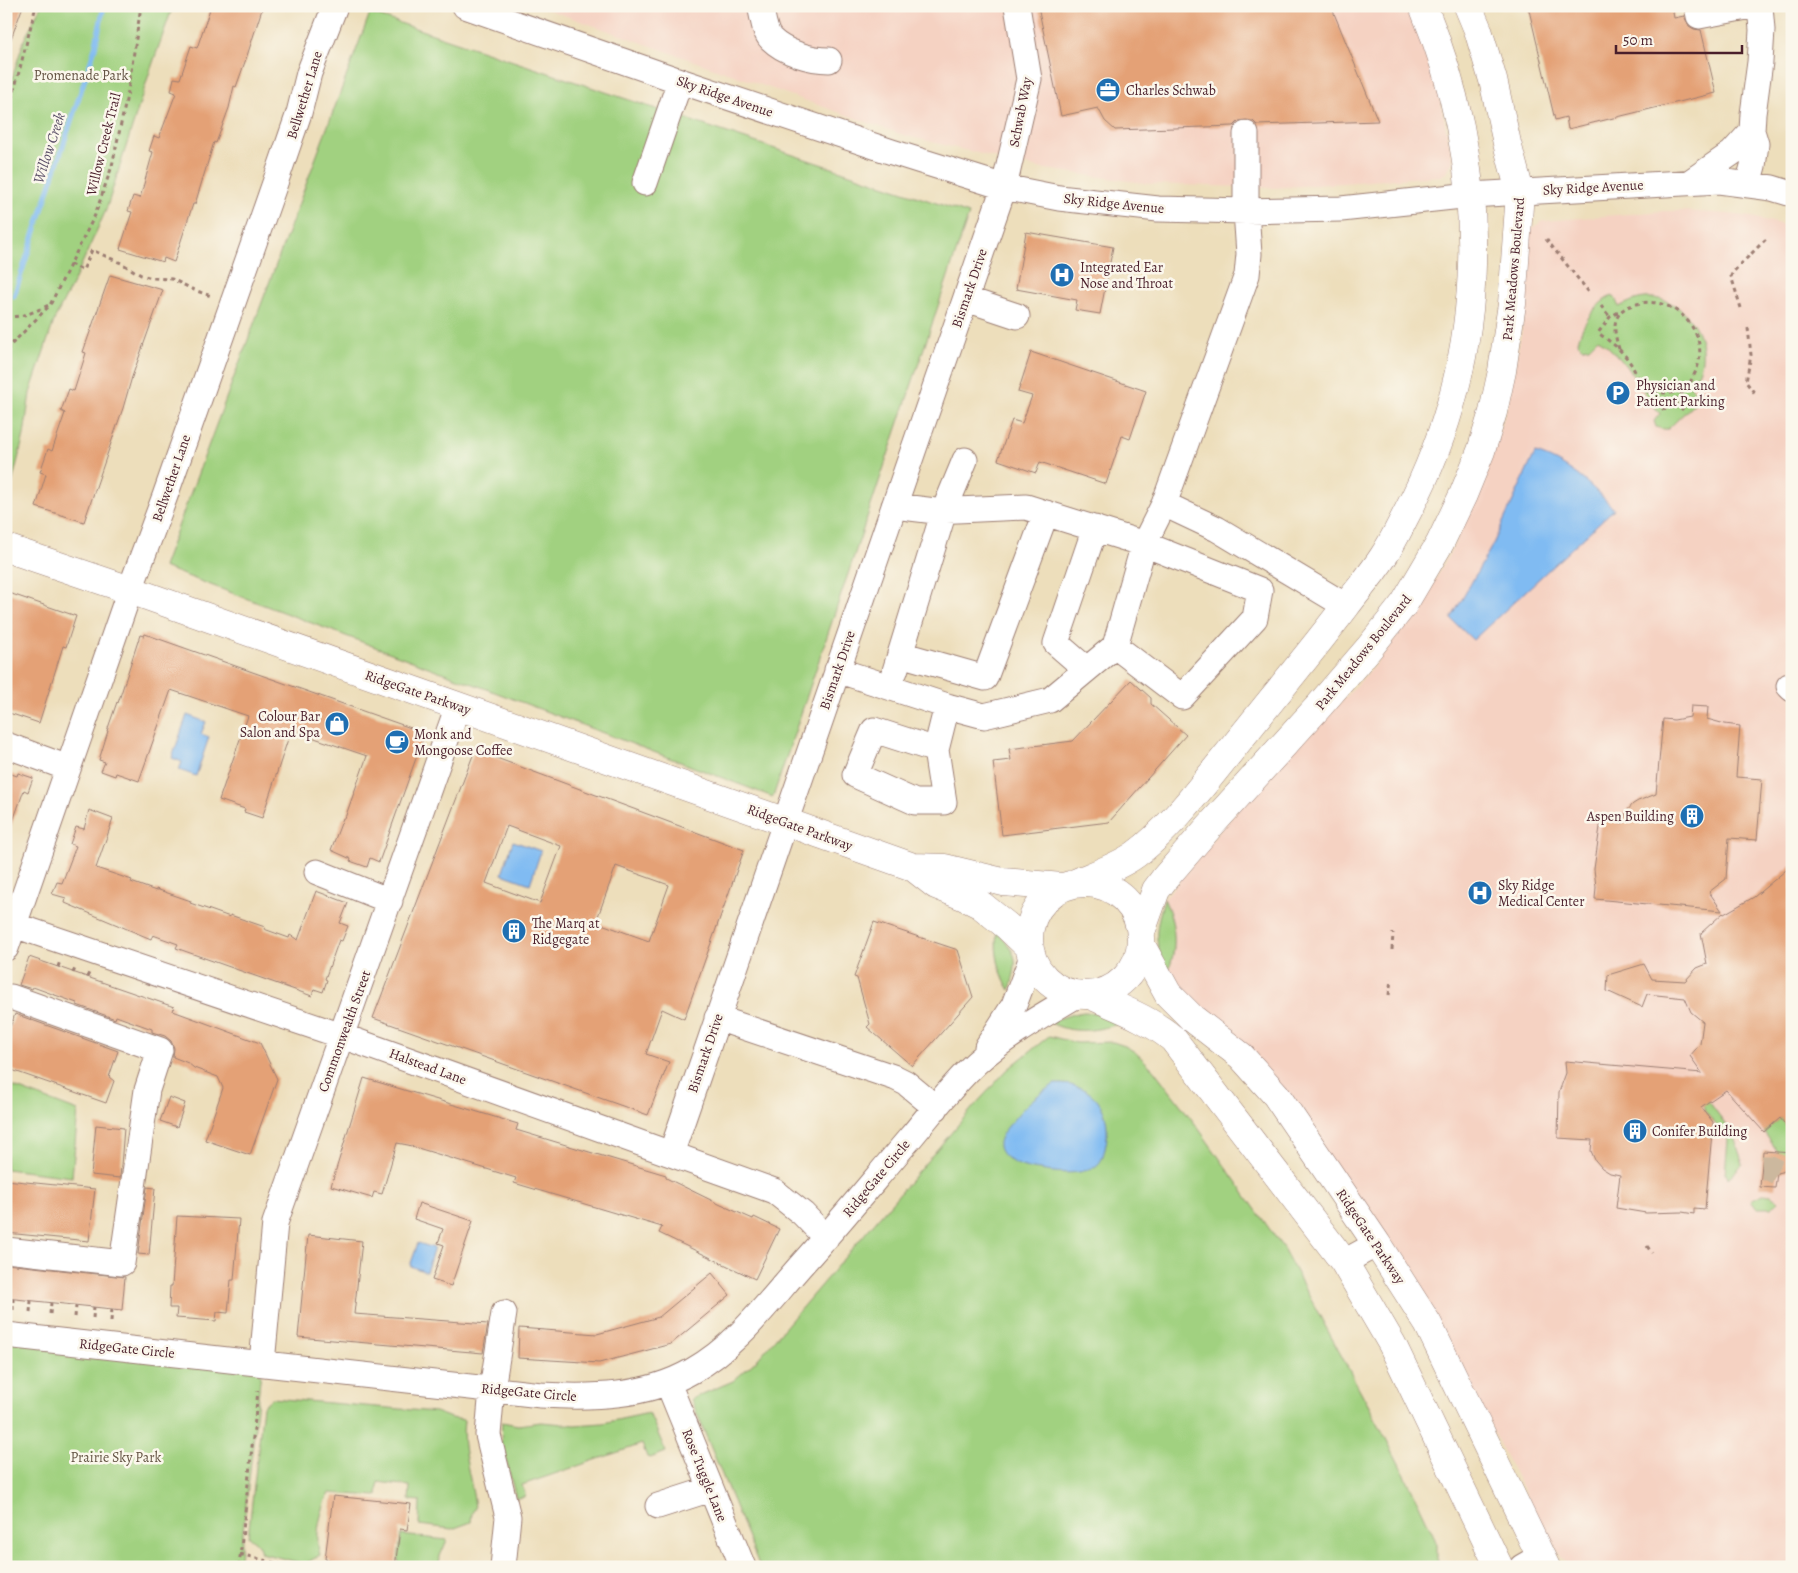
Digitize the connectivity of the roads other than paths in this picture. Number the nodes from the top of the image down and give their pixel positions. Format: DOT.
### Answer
graph roads {
  1 [pos="335,6"];
  2 [pos="465,6"];
  3 [pos="760,6"];
  4 [pos="1018,6"];
  5 [pos="1423,6"];
  6 [pos="1468,6"];
  7 [pos="1752,6"];
  8 [pos="1760,6"];
  9 [pos="1698,11"];
  10 [pos="829,60"];
  11 [pos="680,81"];
  12 [pos="1752,131"];
  13 [pos="1246,134"];
  14 [pos="1690,182"];
  15 [pos="645,183"];
  16 [pos="1748,184"];
  17 [pos="1004,187"];
  18 [pos="1520,192"];
  19 [pos="1792,194"];
  20 [pos="1470,195"];
  21 [pos="1246,211"];
  22 [pos="966,298"];
  23 [pos="1017,316"];
  24 [pos="965,460"];
  25 [pos="1164,504"];
  26 [pos="894,506"];
  27 [pos="944,511"];
  28 [pos="1046,513"];
  29 [pos="1096,528"];
  30 [pos="1144,544"];
  31 [pos="6,548"];
  32 [pos="130,590"];
  33 [pos="1346,606"];
  34 [pos="1115,646"];
  35 [pos="900,654"];
  36 [pos="1086,669"];
  37 [pos="837,670"];
  38 [pos="890,687"];
  39 [pos="458,706"];
  40 [pos="947,706"];
  41 [pos="6,745"];
  42 [pos="936,750"];
  43 [pos="68,768"];
  44 [pos="785,821"];
  45 [pos="913,867"];
  46 [pos="317,872"];
  47 [pos="1069,885"];
  48 [pos="390,900"];
  49 [pos="14,925"];
  50 [pos="1141,938"];
  51 [pos="6,948"];
  52 [pos="1030,952"];
  53 [pos="1083,995"];
  54 [pos="11,998"];
  55 [pos="718,1018"];
  56 [pos="342,1036"];
  57 [pos="976,1064"];
  58 [pos="936,1108"];
  59 [pos="671,1154"];
  60 [pos="826,1238"];
  61 [pos="1377,1244"];
  62 [pos="6,1250"];
  63 [pos="1344,1262"];
  64 [pos="504,1313"];
  65 [pos="6,1335"];
  66 [pos="262,1363"];
  67 [pos="668,1382"];
  68 [pos="492,1389"];
  69 [pos="711,1489"];
  70 [pos="658,1506"];
  71 [pos="1536,1563"];
  72 [pos="503,1567"];
  73 [pos="743,1567"];
  74 [pos="1499,1567"];
  1 -- 32 [label="street, Bellwether Lane"];
  2 -- 11 [label="street, Sky Ridge Avenue"];
  3 -- 10 [label="street"];
  4 -- 17 [label="street, Schwab Way"];
  5 -- 20 [label="main road"];
  6 -- 18 [label="main road, Park Meadows Boulevard"];
  7 -- 9 [label="street"];
  8 -- 12 [label="street"];
  11 -- 15 [label="street"];
  11 -- 17 [label="street, Sky Ridge Avenue"];
  12 -- 14 [label="street"];
  12 -- 16 [label="street"];
  13 -- 21 [label="street"];
  14 -- 16 [label="street, Sky Ridge Avenue"];
  14 -- 18 [label="street, Sky Ridge Avenue"];
  16 -- 19 [label="street, Sky Ridge Avenue"];
  17 -- 21 [label="street, Sky Ridge Avenue"];
  17 -- 22 [label="street, Bismark Drive"];
  18 -- 20 [label="street, Sky Ridge Avenue"];
  18 -- 50 [label="main road, Park Meadows Boulevard"];
  20 -- 21 [label="street, Sky Ridge Avenue"];
  20 -- 33 [label="main road"];
  21 -- 25 [label="street"];
  22 -- 23 [label="street"];
  22 -- 26 [label="street, Bismark Drive"];
  24 -- 27 [label="street"];
  25 -- 30 [label="street"];
  25 -- 33 [label="street"];
  26 -- 27 [label="street"];
  26 -- 37 [label="street, Bismark Drive"];
  27 -- 28 [label="street"];
  27 -- 35 [label="street"];
  28 -- 29 [label="street"];
  28 -- 35 [label="street"];
  29 -- 30 [label="street"];
  29 -- 36 [label="street"];
  30 -- 34 [label="street"];
  30 -- 34 [label="street"];
  31 -- 32 [label="main road, RidgeGate Parkway"];
  32 -- 39 [label="main road, RidgeGate Parkway"];
  32 -- 43 [label="street, Bellwether Lane"];
  33 -- 47 [label="main road"];
  34 -- 36 [label="street"];
  35 -- 38 [label="street"];
  36 -- 40 [label="street"];
  37 -- 38 [label="street"];
  37 -- 44 [label="street, Bismark Drive"];
  38 -- 40 [label="street"];
  39 -- 44 [label="main road, RidgeGate Parkway"];
  39 -- 48 [label="street, Commonwealth Street"];
  40 -- 42 [label="street"];
  41 -- 43 [label="street"];
  43 -- 49 [label="street, Bellwether Lane"];
  44 -- 45 [label="main road, RidgeGate Parkway"];
  44 -- 55 [label="street, Bismark Drive"];
  45 -- 47 [label="main road, RidgeGate Parkway"];
  45 -- 52 [label="main road, RidgeGate Parkway"];
  46 -- 48 [label="street"];
  47 -- 50 [label="main road, RidgeGate Parkway"];
  47 -- 52 [label="main road"];
  48 -- 56 [label="street, Commonwealth Street"];
  49 -- 51 [label="street, Bellwether Lane"];
  49 -- 56 [label="street, Halstead Lane"];
  50 -- 53 [label="main road"];
  50 -- 61 [label="main road, RidgeGate Parkway"];
  52 -- 53 [label="main road, RidgeGate Parkway"];
  52 -- 57 [label="street, RidgeGate Circle"];
  53 -- 57 [label="street, RidgeGate Circle"];
  53 -- 63 [label="main road, RidgeGate Parkway"];
  54 -- 62 [label="street"];
  55 -- 58 [label="street"];
  55 -- 59 [label="street, Bismark Drive"];
  56 -- 59 [label="street, Halstead Lane"];
  56 -- 66 [label="street, Commonwealth Street"];
  57 -- 58 [label="street, RidgeGate Circle"];
  58 -- 60 [label="street, RidgeGate Circle"];
  59 -- 60 [label="street, Halstead Lane"];
  60 -- 67 [label="street, RidgeGate Circle"];
  61 -- 63 [label="street"];
  61 -- 71 [label="main road, RidgeGate Parkway"];
  63 -- 74 [label="main road, RidgeGate Parkway"];
  64 -- 68 [label="street"];
  65 -- 66 [label="street, RidgeGate Circle"];
  66 -- 68 [label="street, RidgeGate Circle"];
  67 -- 68 [label="street, RidgeGate Circle"];
  67 -- 69 [label="street, Rose Tuggle Lane"];
  68 -- 72 [label="street"];
  69 -- 70 [label="street"];
  69 -- 73 [label="street, Rose Tuggle Lane"];
}
